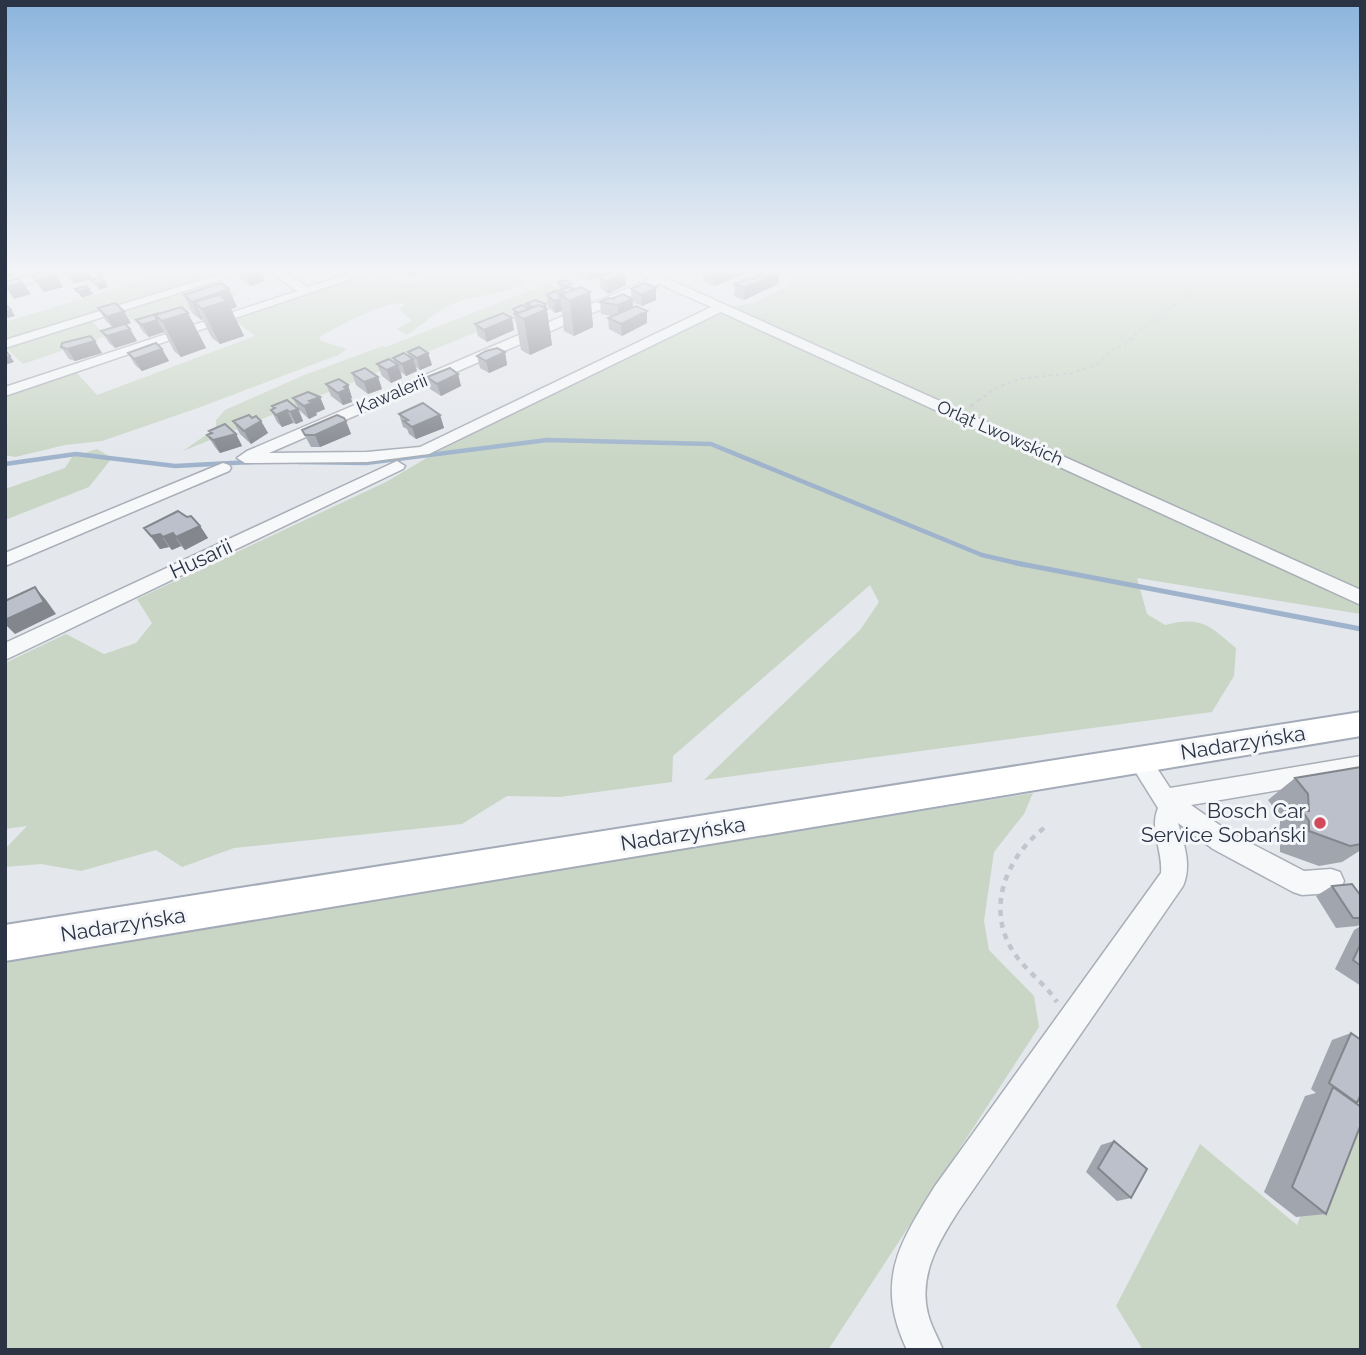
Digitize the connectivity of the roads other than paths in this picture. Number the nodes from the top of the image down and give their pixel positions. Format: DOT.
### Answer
graph roads {
  1 [pos="40,333"];
  2 [pos="181,333"];
  3 [pos="535,333"];
  4 [pos="667,333"];
  5 [pos="777,333"];
  6 [pos="5,344"];
  7 [pos="5,393"];
  8 [pos="397,466"];
  9 [pos="223,467"];
  10 [pos="5,560"];
  11 [pos="1361,598"];
  12 [pos="5,652"];
  13 [pos="1361,723"];
  14 [pos="1139,760"];
  15 [pos="1361,766"];
  16 [pos="1168,802"];
  17 [pos="1331,881"];
  18 [pos="5,943"];
  19 [pos="925,1350"];
  1 -- 6 [label="street"];
  2 -- 7 [label="street"];
  3 -- 4 [label="street, Kawalerii"];
  5 -- 11 [label="street, Orląt Lwowskich"];
  8 -- 12 [label="street, Husarii"];
  9 -- 10 [label="street"];
  13 -- 14 [label="main road, Nadarzyńska"];
  14 -- 16 [label="street"];
  14 -- 18 [label="main road, Nadarzyńska"];
  15 -- 16 [label="street"];
  16 -- 17 [label="street"];
  16 -- 19 [label="street"];
}
